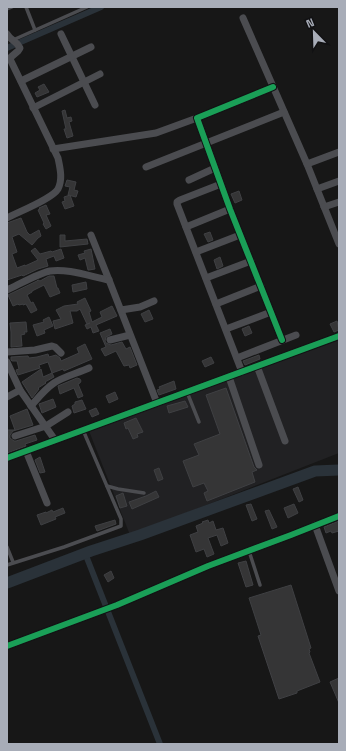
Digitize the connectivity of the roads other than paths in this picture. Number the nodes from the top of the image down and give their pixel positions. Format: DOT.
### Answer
graph roads {
  1 [pos="12,7"];
  2 [pos="26,7"];
  3 [pos="86,7"];
  4 [pos="7,9"];
  5 [pos="243,18"];
  6 [pos="35,30"];
  7 [pos="7,34"];
  8 [pos="61,34"];
  9 [pos="16,43"];
  10 [pos="7,45"];
  11 [pos="91,47"];
  12 [pos="72,56"];
  13 [pos="100,74"];
  14 [pos="21,81"];
  15 [pos="84,82"];
  16 [pos="273,87"];
  17 [pos="95,105"];
  18 [pos="33,108"];
  19 [pos="284,112"];
  20 [pos="197,118"];
  21 [pos="206,143"];
  22 [pos="53,149"];
  23 [pos="339,152"];
  24 [pos="307,164"];
  25 [pos="146,167"];
  26 [pos="215,168"];
  27 [pos="189,180"];
  28 [pos="339,181"];
  29 [pos="221,184"];
  30 [pos="317,189"];
  31 [pos="339,202"];
  32 [pos="324,208"];
  33 [pos="230,209"];
  34 [pos="7,218"];
  35 [pos="186,227"];
  36 [pos="240,234"];
  37 [pos="91,235"];
  38 [pos="339,244"];
  39 [pos="196,252"];
  40 [pos="250,260"];
  41 [pos="206,278"];
  42 [pos="109,280"];
  43 [pos="261,286"];
  44 [pos="7,290"];
  45 [pos="154,301"];
  46 [pos="216,304"];
  47 [pos="121,310"];
  48 [pos="271,312"];
  49 [pos="226,329"];
  50 [pos="130,335"];
  51 [pos="296,335"];
  52 [pos="339,336"];
  53 [pos="110,340"];
  54 [pos="282,340"];
  55 [pos="7,352"];
  56 [pos="61,353"];
  57 [pos="237,358"];
  58 [pos="7,362"];
  59 [pos="257,366"];
  60 [pos="89,368"];
  61 [pos="242,372"];
  62 [pos="229,377"];
  63 [pos="20,390"];
  64 [pos="188,392"];
  65 [pos="7,397"];
  66 [pos="157,403"];
  67 [pos="31,406"];
  68 [pos="68,412"];
  69 [pos="199,422"];
  70 [pos="46,426"];
  71 [pos="83,430"];
  72 [pos="15,436"];
  73 [pos="55,440"];
  74 [pos="285,441"];
  75 [pos="26,451"];
  76 [pos="7,458"];
  77 [pos="259,465"];
  78 [pos="107,486"];
  79 [pos="144,493"];
  80 [pos="47,503"];
  81 [pos="339,516"];
  82 [pos="315,525"];
  83 [pos="7,547"];
  84 [pos="250,551"];
  85 [pos="13,562"];
  86 [pos="7,565"];
  87 [pos="260,585"];
  88 [pos="339,591"];
  89 [pos="7,646"];
  1 -- 4 [label="lane"];
  2 -- 6 [label="lane"];
  3 -- 6 [label="lane"];
  5 -- 16 [label="street"];
  6 -- 9 [label="lane"];
  7 -- 9 [label="street"];
  8 -- 12 [label="street"];
  9 -- 10 [label="street"];
  9 -- 14 [label="street"];
  11 -- 12 [label="street"];
  12 -- 14 [label="street"];
  12 -- 15 [label="street"];
  13 -- 15 [label="street"];
  14 -- 18 [label="street"];
  15 -- 17 [label="street"];
  15 -- 18 [label="street"];
  16 -- 19 [label="street"];
  16 -- 20 [label="street"];
  18 -- 22 [label="street"];
  19 -- 21 [label="street"];
  19 -- 24 [label="street"];
  20 -- 21 [label="street"];
  20 -- 22 [label="street"];
  21 -- 25 [label="street"];
  21 -- 26 [label="street"];
  22 -- 34 [label="street"];
  23 -- 24 [label="street"];
  24 -- 30 [label="street"];
  26 -- 27 [label="street"];
  26 -- 29 [label="street"];
  28 -- 30 [label="street"];
  29 -- 33 [label="street"];
  29 -- 35 [label="street"];
  30 -- 32 [label="street"];
  31 -- 32 [label="street"];
  32 -- 38 [label="street"];
  33 -- 35 [label="street"];
  33 -- 36 [label="street"];
  35 -- 39 [label="street"];
  36 -- 39 [label="street"];
  36 -- 40 [label="street"];
  37 -- 42 [label="street"];
  39 -- 41 [label="street"];
  40 -- 41 [label="street"];
  40 -- 43 [label="street"];
  41 -- 46 [label="street"];
  42 -- 44 [label="street"];
  42 -- 47 [label="street"];
  43 -- 46 [label="street"];
  43 -- 48 [label="street"];
  45 -- 47 [label="street"];
  46 -- 49 [label="street"];
  47 -- 50 [label="street"];
  48 -- 49 [label="street"];
  48 -- 54 [label="street"];
  49 -- 57 [label="street"];
  50 -- 53 [label="street"];
  50 -- 66 [label="street"];
  51 -- 54 [label="street"];
  52 -- 59 [label="street"];
  54 -- 57 [label="street"];
  55 -- 56 [label="street"];
  57 -- 61 [label="street"];
  58 -- 63 [label="street"];
  59 -- 61 [label="street"];
  59 -- 74 [label="street"];
  60 -- 67 [label="street"];
  61 -- 62 [label="street"];
  62 -- 64 [label="street"];
  62 -- 77 [label="street"];
  63 -- 65 [label="street"];
  63 -- 67 [label="street"];
  64 -- 66 [label="street"];
  64 -- 69 [label="lane"];
  66 -- 71 [label="street"];
  67 -- 70 [label="street"];
  68 -- 70 [label="street"];
  70 -- 72 [label="street"];
  70 -- 73 [label="street"];
  71 -- 73 [label="street"];
  71 -- 78 [label="lane"];
  73 -- 75 [label="street"];
  75 -- 76 [label="street"];
  75 -- 80 [label="street"];
  78 -- 79 [label="lane"];
  78 -- 85 [label="lane"];
  81 -- 82 [label="street"];
  82 -- 84 [label="street"];
  82 -- 88 [label="street"];
  83 -- 85 [label="lane"];
  84 -- 87 [label="lane"];
  84 -- 89 [label="street"];
  85 -- 86 [label="lane"];
}
